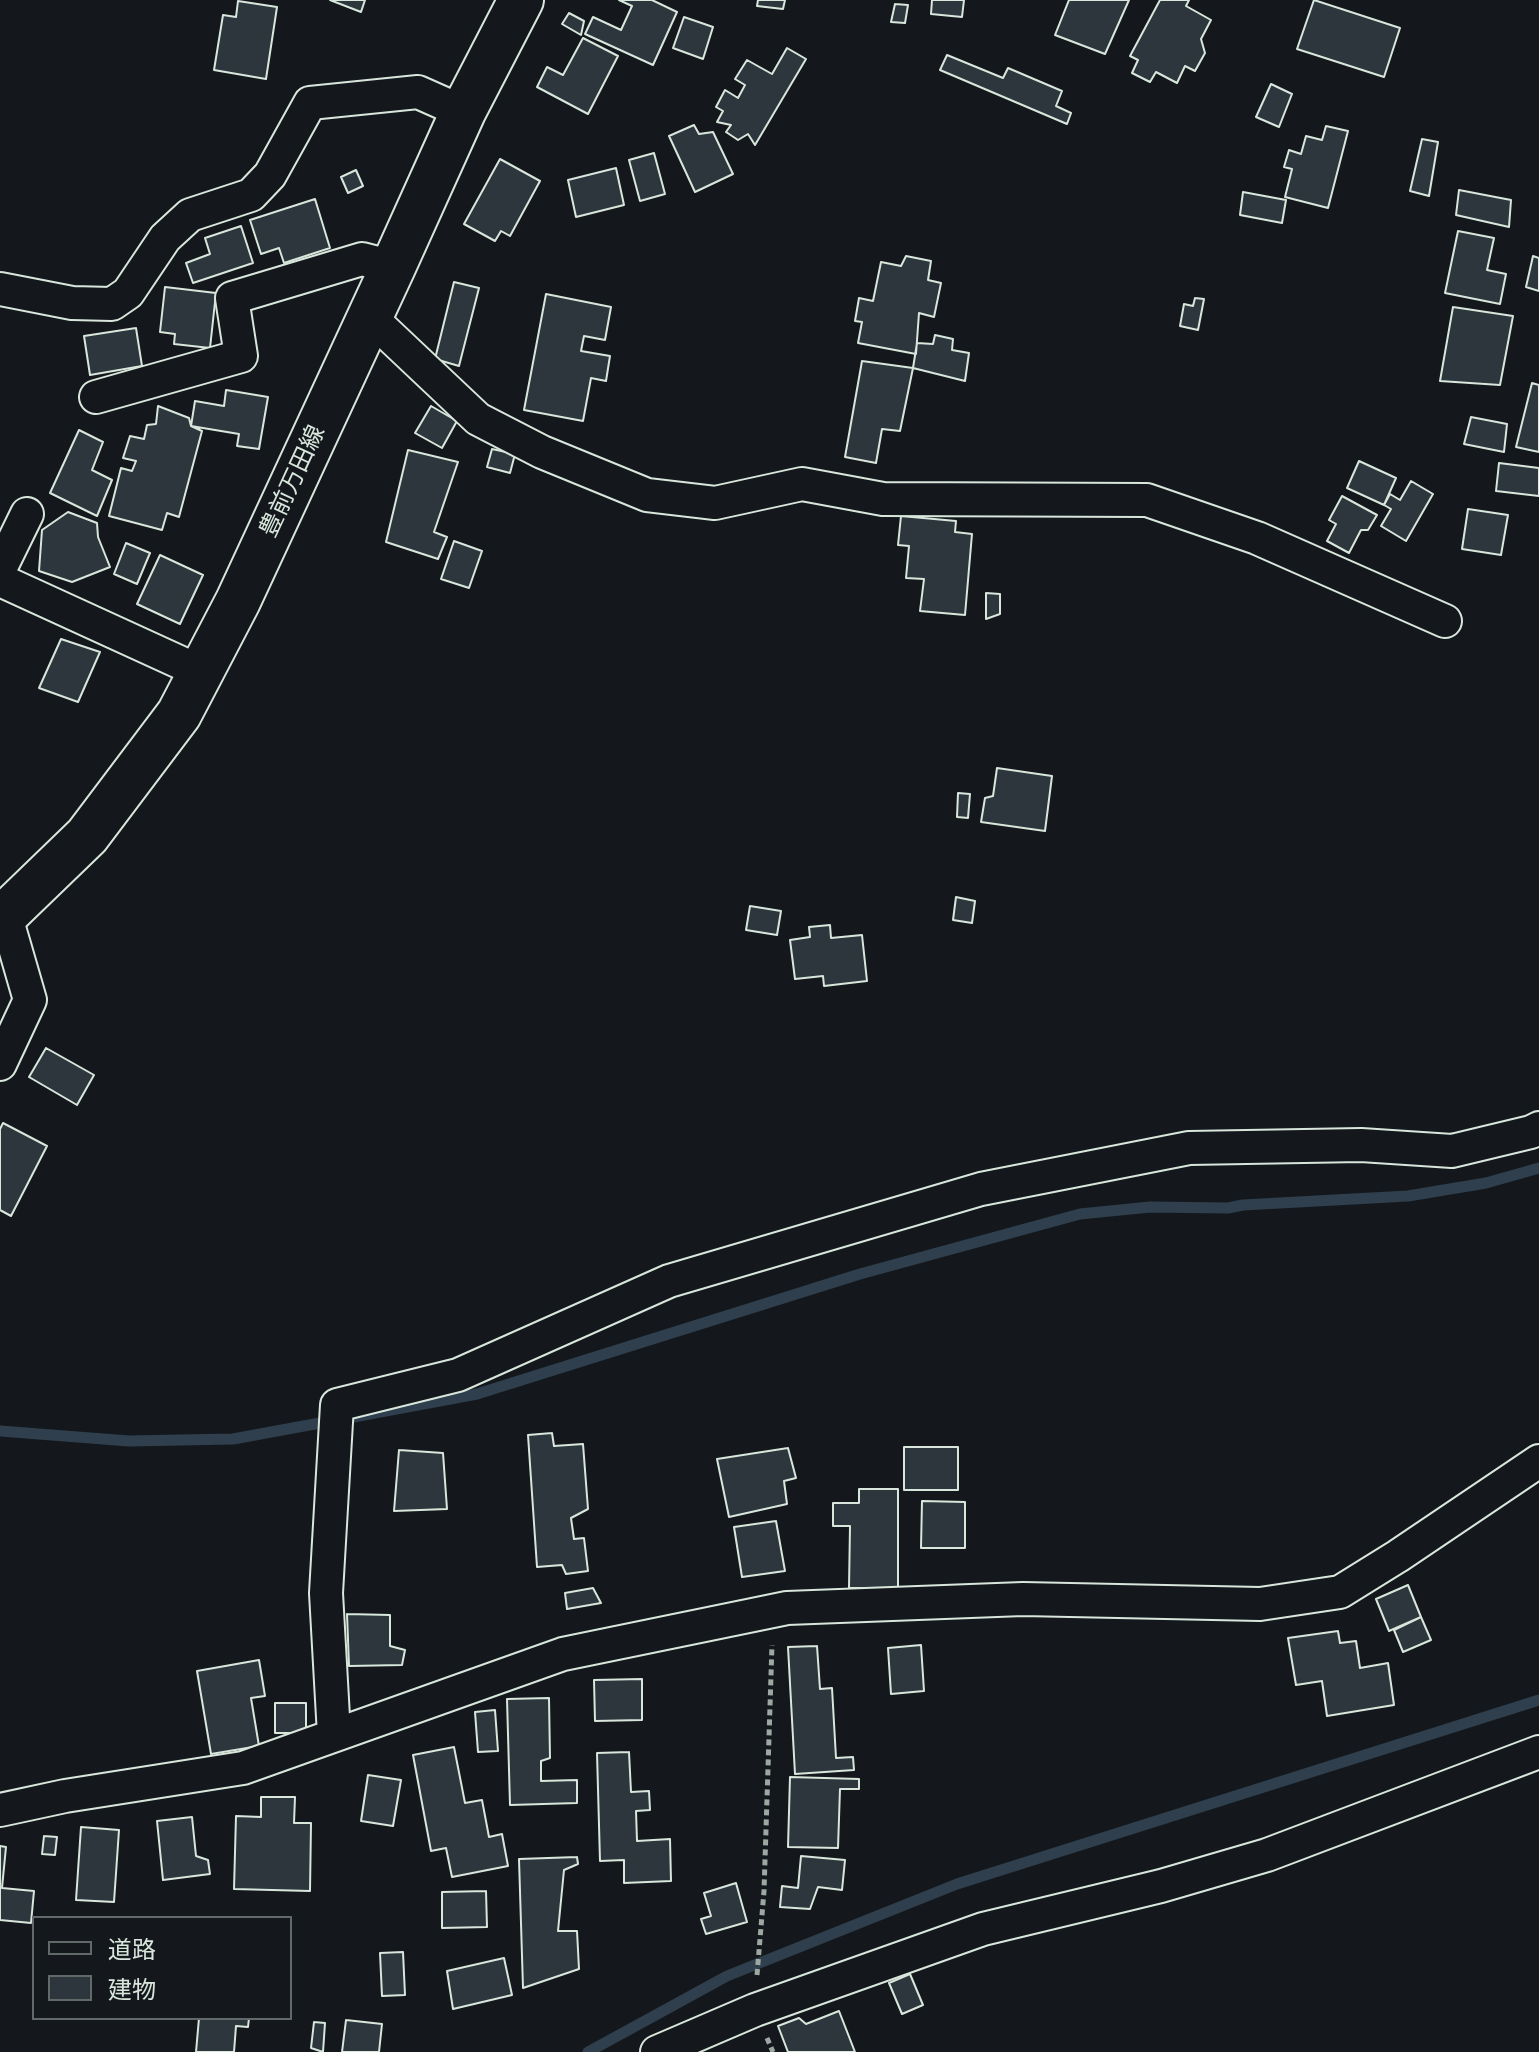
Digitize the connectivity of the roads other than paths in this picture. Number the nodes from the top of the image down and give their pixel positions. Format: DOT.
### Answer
graph roads {
  1 [pos="521,0"];
  2 [pos="463,112"];
  3 [pos="393,267"];
  4 [pos="0,289"];
  5 [pos="370,317"];
  6 [pos="96,397"];
  7 [pos="27,514"];
  8 [pos="0,569"];
  9 [pos="0,580"];
  10 [pos="1445,621"];
  11 [pos="201,672"];
  12 [pos="2,917"];
  13 [pos="0,1064"];
  14 [pos="1539,1128"];
  15 [pos="1539,1461"];
  16 [pos="334,1735"];
  17 [pos="1539,1752"];
  18 [pos="0,1810"];
  19 [pos="657,2052"];
  1 -- 2 [label="main road, 豊前万田線"];
  2 -- 3 [label="main road, 豊前万田線"];
  2 -- 4 [label="street"];
  3 -- 5 [label="main road, 豊前万田線"];
  3 -- 6 [label="street"];
  5 -- 10 [label="street"];
  5 -- 11 [label="main road, 豊前万田線"];
  7 -- 8 [label="street"];
  9 -- 11 [label="street"];
  11 -- 12 [label="main road, 豊前万田線"];
  12 -- 13 [label="street"];
  14 -- 16 [label="street"];
  15 -- 16 [label="street"];
  16 -- 18 [label="street"];
  17 -- 19 [label="street"];
}
